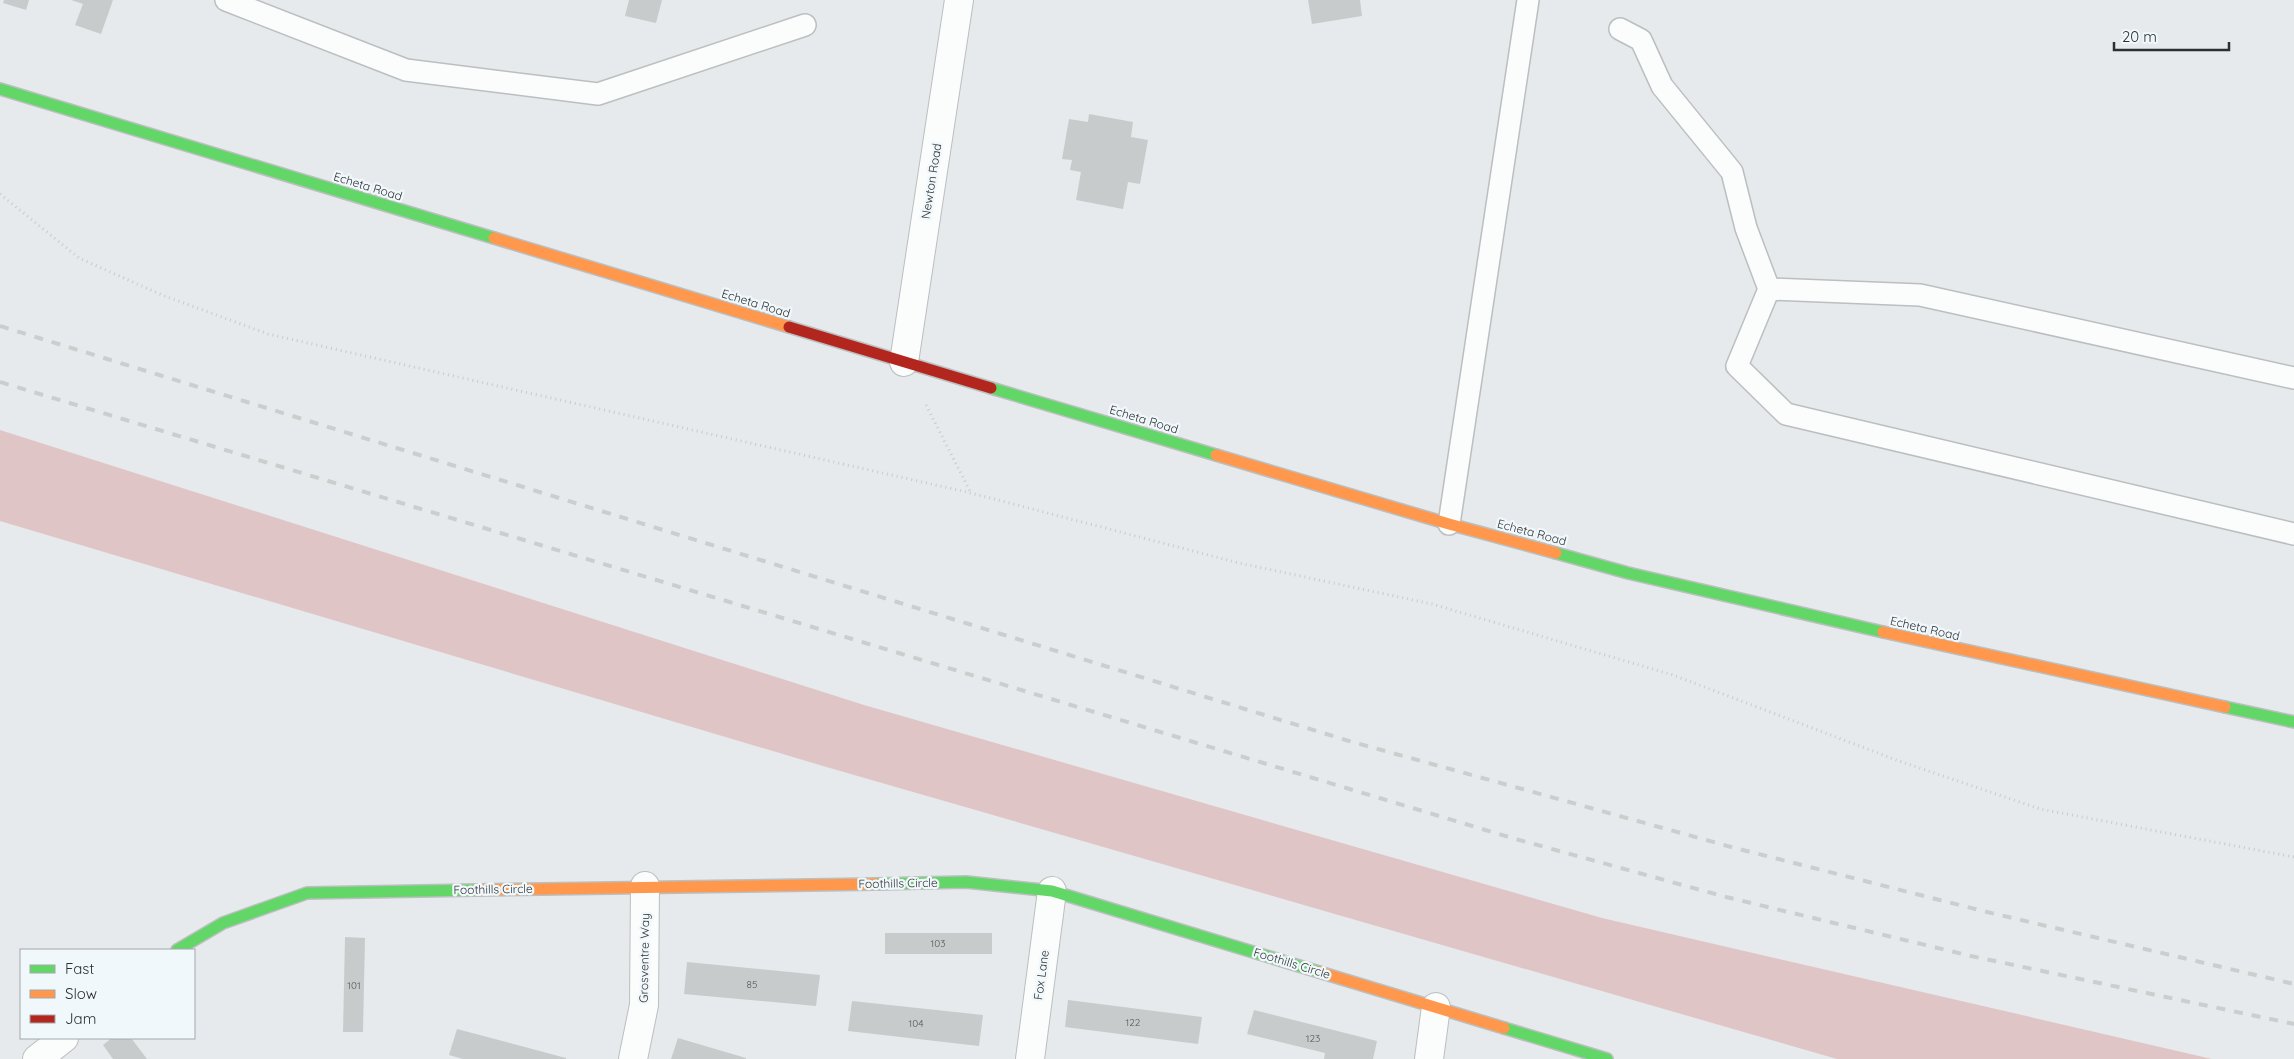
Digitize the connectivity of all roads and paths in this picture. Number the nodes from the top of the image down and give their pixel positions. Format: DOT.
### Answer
graph roads {
  1 [pos="226,0"];
  2 [pos="959,0"];
  3 [pos="1528,0"];
  4 [pos="805,25"];
  5 [pos="1620,29"];
  6 [pos="0,89"];
  7 [pos="0,194"];
  8 [pos="1768,289"];
  9 [pos="904,362"];
  10 [pos="2294,378"];
  11 [pos="971,494"];
  12 [pos="1449,524"];
  13 [pos="2294,534"];
  14 [pos="2294,722"];
  15 [pos="2294,857"];
  16 [pos="645,886"];
  17 [pos="1052,890"];
  18 [pos="178,949"];
  19 [pos="1436,1007"];
  20 [pos="63,1039"];
  21 [pos="37,1059"];
  22 [pos="633,1059"];
  23 [pos="1030,1059"];
  24 [pos="1429,1059"];
  25 [pos="1607,1059"];
  1 -- 4 [label="lane"];
  2 -- 9 [label="street, Newton Road"];
  3 -- 12 [label="lane"];
  5 -- 8 [label="lane"];
  6 -- 9 [label="street, Echeta Road"];
  7 -- 11 [label="path"];
  8 -- 10 [label="lane"];
  8 -- 13 [label="lane"];
  9 -- 11 [label="path"];
  9 -- 12 [label="street, Echeta Road"];
  11 -- 15 [label="path"];
  12 -- 14 [label="street, Echeta Road"];
  16 -- 17 [label="street, Foothills Circle"];
  16 -- 18 [label="street, Foothills Circle"];
  16 -- 22 [label="street, Grosventre Way"];
  17 -- 19 [label="street, Foothills Circle"];
  17 -- 23 [label="street, Fox Lane"];
  19 -- 24 [label="street"];
  19 -- 25 [label="street, Foothills Circle"];
  20 -- 21 [label="street"];
}
